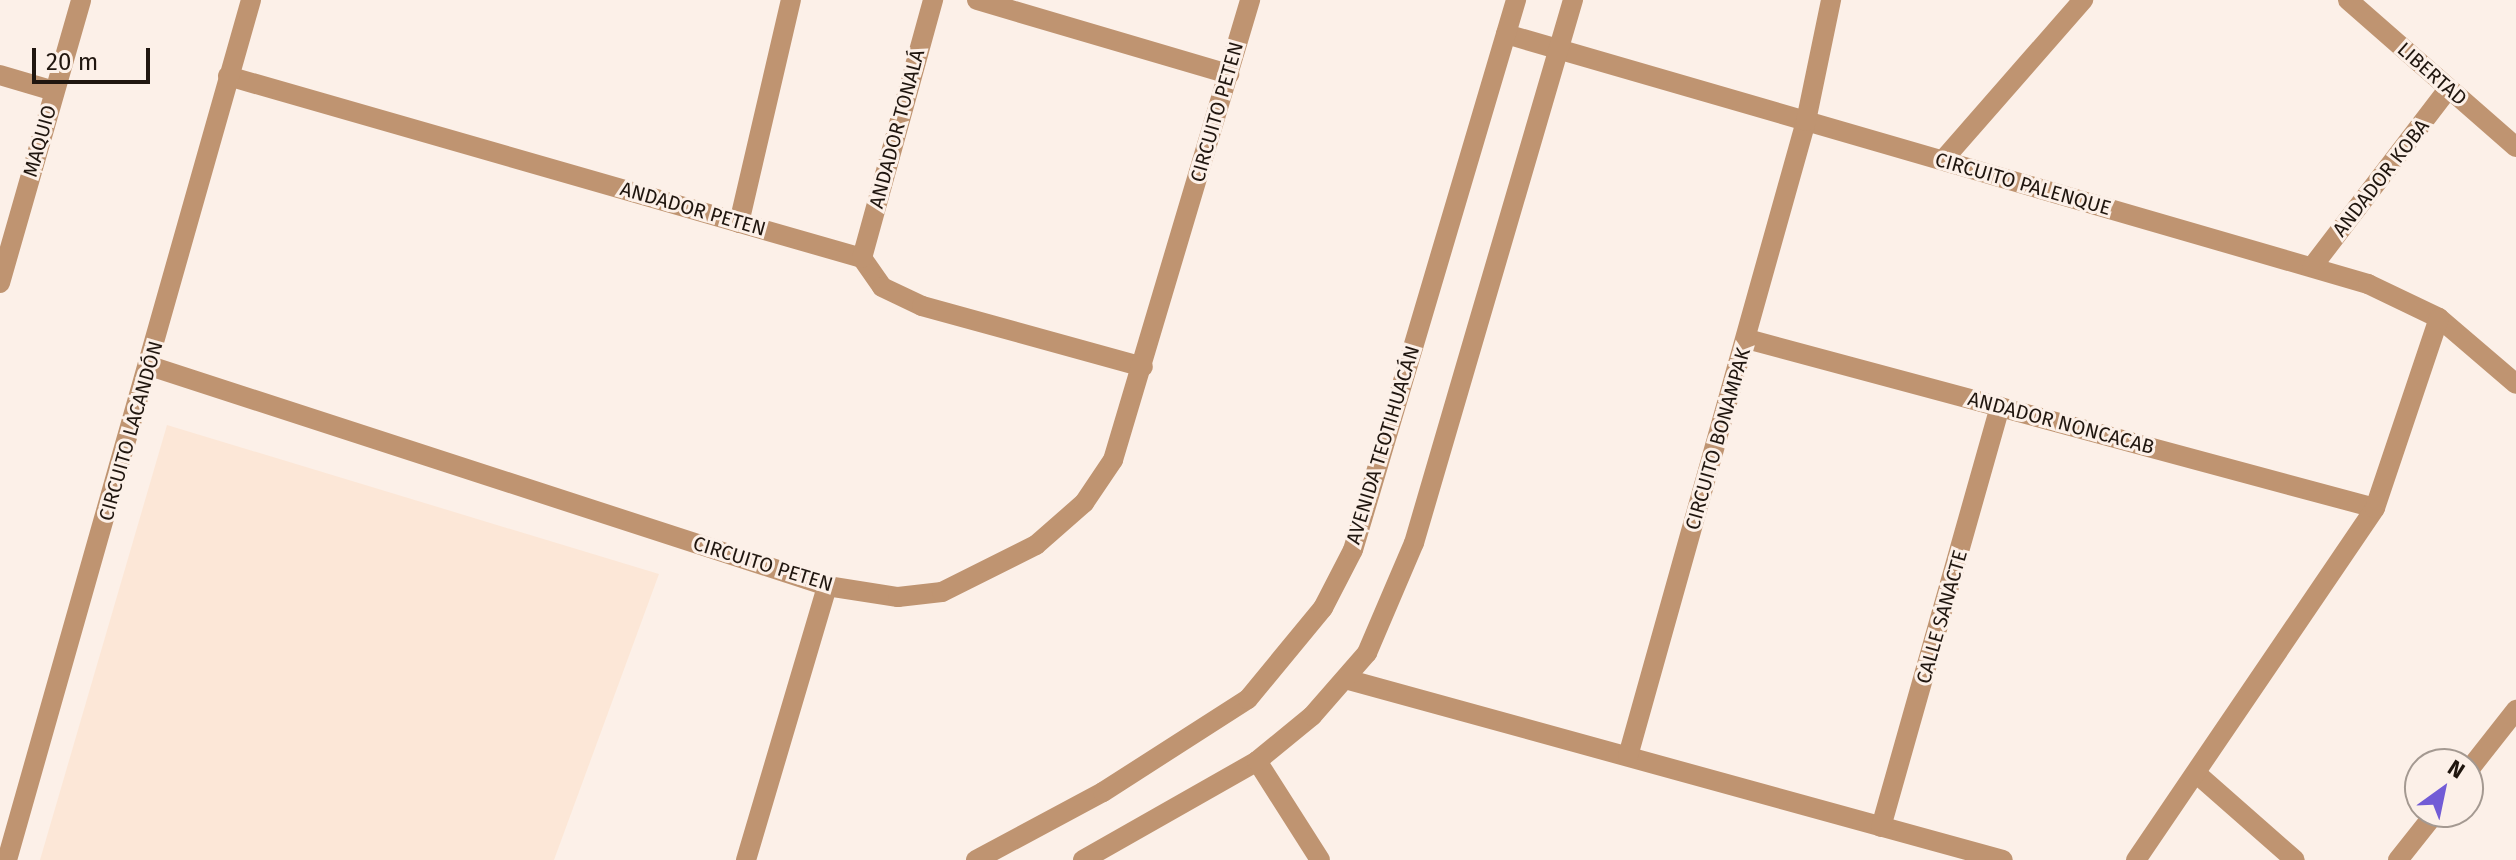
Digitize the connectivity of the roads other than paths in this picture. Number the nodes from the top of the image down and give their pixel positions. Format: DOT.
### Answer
graph roads {
  1 [pos="81,0"];
  2 [pos="251,0"];
  3 [pos="791,0"];
  4 [pos="933,0"];
  5 [pos="977,0"];
  6 [pos="1250,0"];
  7 [pos="1516,0"];
  8 [pos="1573,0"];
  9 [pos="1831,0"];
  10 [pos="2083,0"];
  11 [pos="2348,0"];
  12 [pos="1506,34"];
  13 [pos="1558,49"];
  14 [pos="1229,74"];
  15 [pos="0,75"];
  16 [pos="228,76"];
  17 [pos="2449,88"];
  18 [pos="54,91"];
  19 [pos="1806,121"];
  20 [pos="2516,147"];
  21 [pos="1943,160"];
  22 [pos="739,223"];
  23 [pos="862,258"];
  24 [pos="2312,267"];
  25 [pos="0,283"];
  26 [pos="2439,318"];
  27 [pos="1747,339"];
  28 [pos="150,366"];
  29 [pos="1143,367"];
  30 [pos="2516,384"];
  31 [pos="2000,407"];
  32 [pos="2375,508"];
  33 [pos="827,586"];
  34 [pos="1349,680"];
  35 [pos="2516,710"];
  36 [pos="2484,751"];
  37 [pos="1628,756"];
  38 [pos="1257,761"];
  39 [pos="2197,774"];
  40 [pos="1881,827"];
  41 [pos="2423,828"];
  42 [pos="7,860"];
  43 [pos="746,860"];
  44 [pos="976,860"];
  45 [pos="1083,860"];
  46 [pos="1320,860"];
  47 [pos="2003,860"];
  48 [pos="2136,860"];
  49 [pos="2295,860"];
  50 [pos="2398,860"];
  1 -- 18 [label="street, MAQUIO"];
  2 -- 16 [label="street, CIRCUITO LACANDÓN"];
  3 -- 22 [label="street"];
  4 -- 23 [label="street, ANDADOR TONALÁ"];
  5 -- 14 [label="street"];
  6 -- 14 [label="street, CIRCUITO PETEN"];
  7 -- 12 [label="street, AVENIDA TEOTIHUACÁN"];
  8 -- 13 [label="street"];
  9 -- 19 [label="street, CIRCUITO BONAMPAK"];
  10 -- 21 [label="street"];
  11 -- 17 [label="street, LIBERTAD"];
  12 -- 13 [label="street, CIRCUITO PALENQUE"];
  12 -- 44 [label="street, AVENIDA TEOTIHUACÁN"];
  13 -- 19 [label="street, CIRCUITO PALENQUE"];
  13 -- 34 [label="street"];
  14 -- 29 [label="street, CIRCUITO PETEN"];
  15 -- 18 [label="street"];
  16 -- 22 [label="street, ANDADOR PETEN"];
  16 -- 28 [label="street, CIRCUITO LACANDÓN"];
  17 -- 20 [label="street, LIBERTAD"];
  17 -- 24 [label="street, ANDADOR KOBA"];
  18 -- 25 [label="street, MAQUIO"];
  19 -- 21 [label="street, CIRCUITO PALENQUE"];
  19 -- 27 [label="street, CIRCUITO BONAMPAK"];
  21 -- 24 [label="street, CIRCUITO PALENQUE"];
  22 -- 23 [label="street, ANDADOR PETEN"];
  23 -- 29 [label="street"];
  24 -- 26 [label="street, CIRCUITO PALENQUE"];
  26 -- 30 [label="street, CIRCUITO PALENQUE"];
  26 -- 32 [label="street"];
  27 -- 31 [label="street, ANDADOR NONCACAB"];
  27 -- 37 [label="street, CIRCUITO BONAMPAK"];
  28 -- 33 [label="street, CIRCUITO PETEN"];
  28 -- 42 [label="street, CIRCUITO LACANDÓN"];
  29 -- 33 [label="street, CIRCUITO PETEN"];
  31 -- 32 [label="street, ANDADOR NONCACAB"];
  31 -- 40 [label="street, CALLE SANACTE"];
  32 -- 39 [label="street"];
  33 -- 43 [label="street"];
  34 -- 37 [label="street"];
  34 -- 38 [label="street"];
  35 -- 36 [label="street"];
  37 -- 40 [label="street"];
  38 -- 45 [label="street"];
  38 -- 46 [label="street"];
  39 -- 48 [label="street"];
  39 -- 49 [label="street"];
  40 -- 47 [label="street"];
  41 -- 50 [label="street"];
}
